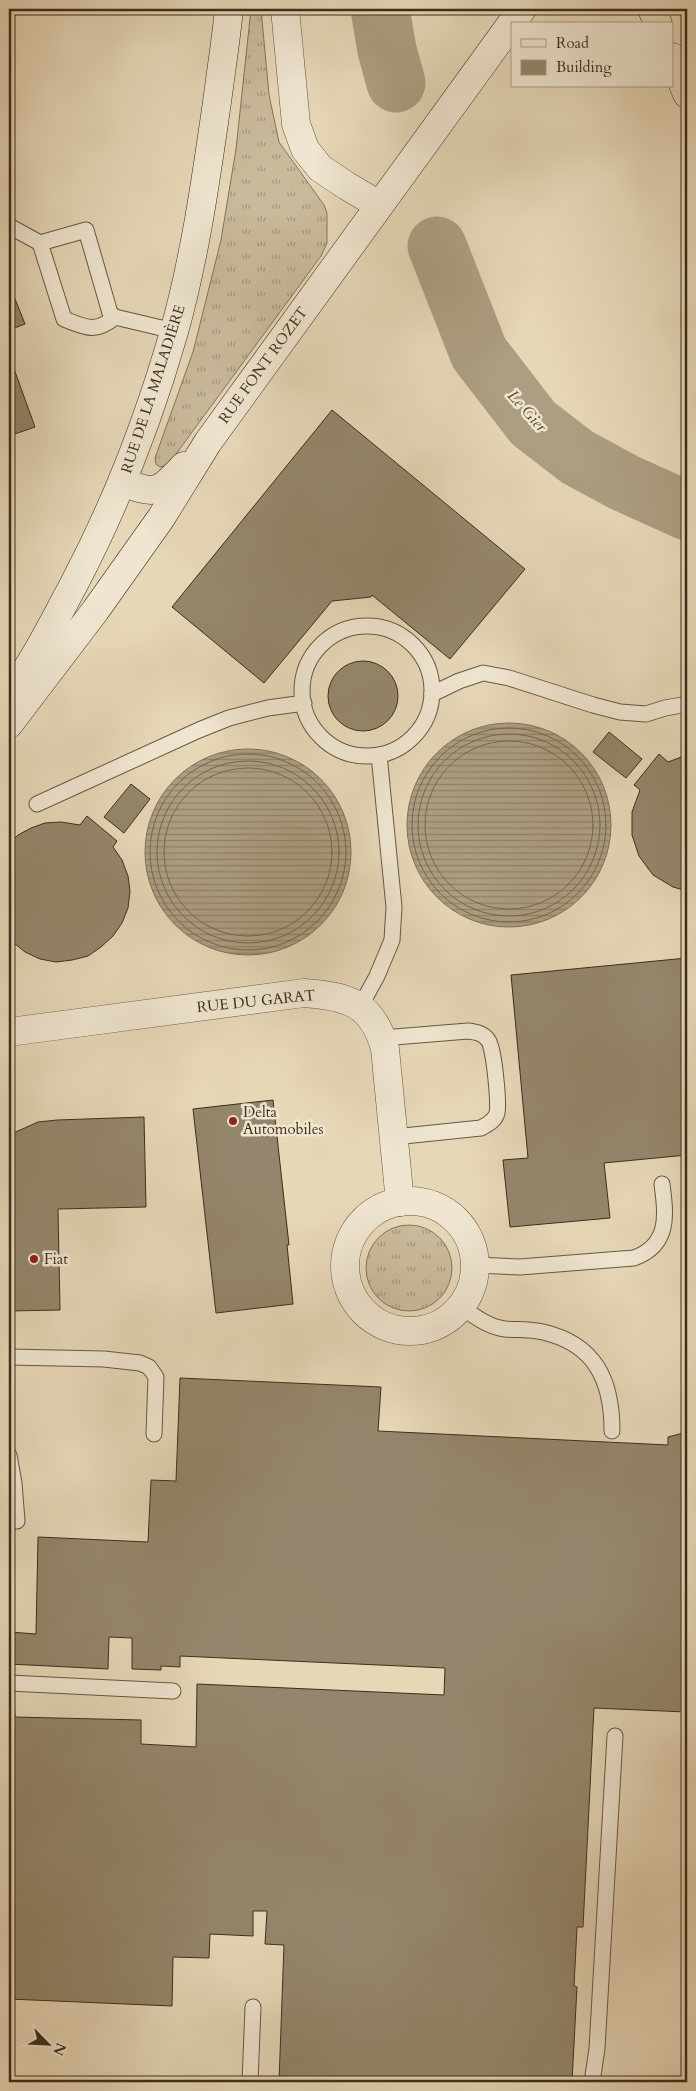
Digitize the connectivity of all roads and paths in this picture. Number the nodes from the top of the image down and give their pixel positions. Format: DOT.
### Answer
graph roads {
  1 [pos="229,9"];
  2 [pos="285,9"];
  3 [pos="522,9"];
  4 [pos="652,9"];
  5 [pos="513,22"];
  6 [pos="657,22"];
  7 [pos="511,24"];
  8 [pos="674,62"];
  9 [pos="687,94"];
  10 [pos="380,205"];
  11 [pos="9,226"];
  12 [pos="40,243"];
  13 [pos="115,317"];
  14 [pos="174,331"];
  15 [pos="208,442"];
  16 [pos="123,482"];
  17 [pos="12,690"];
  18 [pos="432,694"];
  19 [pos="304,704"];
  20 [pos="687,707"];
  21 [pos="9,717"];
  22 [pos="9,724"];
  23 [pos="379,755"];
  24 [pos="37,804"];
  25 [pos="360,1007"];
  26 [pos="9,1032"];
  27 [pos="382,1038"];
  28 [pos="394,1138"];
  29 [pos="662,1184"];
  30 [pos="400,1202"];
  31 [pos="476,1265"];
  32 [pos="461,1306"];
  33 [pos="9,1357"];
  34 [pos="612,1431"];
  35 [pos="154,1434"];
  36 [pos="9,1455"];
  37 [pos="17,1521"];
  38 [pos="9,1683"];
  39 [pos="174,1692"];
  40 [pos="615,1736"];
  41 [pos="253,2008"];
  42 [pos="250,2082"];
  43 [pos="592,2082"];
  1 -- 14 [label="main road, RUE DE LA MALADIÈRE"];
  2 -- 10 [label="main road"];
  3 -- 5 [label="main road, RUE FONT ROZET"];
  4 -- 6 [label="highway"];
  7 -- 10 [label="main road, RUE FONT ROZET"];
  8 -- 9 [label="highway"];
  10 -- 15 [label="main road, RUE FONT ROZET"];
  11 -- 12 [label="lane"];
  12 -- 13 [label="lane"];
  12 -- 13 [label="lane"];
  13 -- 14 [label="lane"];
  14 -- 16 [label="main road, RUE DE LA MALADIÈRE"];
  15 -- 16 [label="main road"];
  15 -- 22 [label="main road, RUE FONT ROZET"];
  16 -- 17 [label="main road, RUE DE LA MALADIÈRE"];
  17 -- 21 [label="main road"];
  18 -- 19 [label="lane"];
  18 -- 20 [label="lane"];
  18 -- 23 [label="lane"];
  19 -- 23 [label="lane"];
  19 -- 24 [label="lane"];
  23 -- 25 [label="lane"];
  25 -- 26 [label="main road, RUE DU GARAT"];
  25 -- 27 [label="main road, RUE DU GARAT"];
  27 -- 28 [label="main road, RUE DU GARAT"];
  27 -- 28 [label="lane"];
  28 -- 30 [label="main road, RUE DU GARAT"];
  29 -- 31 [label="lane"];
  30 -- 31 [label="main road"];
  30 -- 32 [label="main road"];
  31 -- 32 [label="main road"];
  32 -- 34 [label="lane"];
  33 -- 35 [label="lane"];
  36 -- 37 [label="lane"];
  38 -- 39 [label="lane"];
  40 -- 43 [label="lane"];
  41 -- 42 [label="lane"];
}
